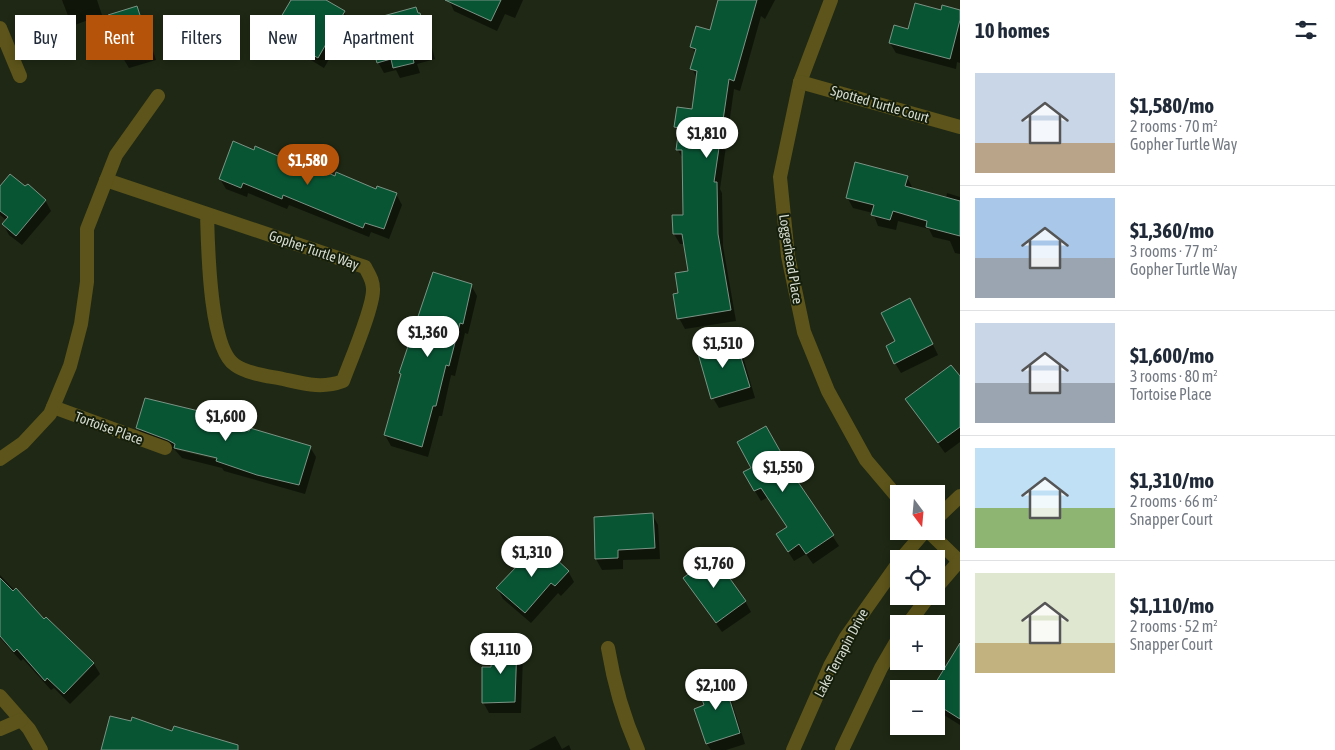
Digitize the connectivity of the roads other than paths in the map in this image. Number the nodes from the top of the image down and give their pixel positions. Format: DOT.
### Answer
graph roads {
  1 [pos="831,0"];
  2 [pos="0,28"];
  3 [pos="20,76"];
  4 [pos="800,82"];
  5 [pos="158,96"];
  6 [pos="960,126"];
  7 [pos="106,180"];
  8 [pos="207,214"];
  9 [pos="53,407"];
  10 [pos="165,448"];
  11 [pos="0,459"];
  12 [pos="890,488"];
  13 [pos="960,496"];
  14 [pos="945,510"];
  15 [pos="919,540"];
  16 [pos="937,540"];
  17 [pos="909,550"];
  18 [pos="960,561"];
  19 [pos="890,575"];
  20 [pos="945,578"];
  21 [pos="608,648"];
  22 [pos="890,652"];
  23 [pos="0,696"];
  24 [pos="21,720"];
  25 [pos="0,729"];
  26 [pos="41,750"];
  27 [pos="638,750"];
  28 [pos="793,750"];
  29 [pos="842,750"];
  1 -- 4 [label="street, Loggerhead Place"];
  2 -- 3 [label="street"];
  4 -- 6 [label="street, Spotted Turtle Court"];
  4 -- 12 [label="street, Loggerhead Place"];
  5 -- 7 [label="street"];
  7 -- 8 [label="street, Gopher Turtle Way"];
  7 -- 9 [label="street"];
  8 -- 8 [label="street, Gopher Turtle Way"];
  9 -- 10 [label="street, Tortoise Place"];
  9 -- 11 [label="street"];
  13 -- 14 [label="street"];
  15 -- 17 [label="street"];
  16 -- 18 [label="street"];
  18 -- 20 [label="street"];
  19 -- 28 [label="street, Lake Terrapin Drive"];
  21 -- 27 [label="street"];
  22 -- 29 [label="street"];
  23 -- 24 [label="street"];
  24 -- 25 [label="street"];
  24 -- 26 [label="street"];
}
